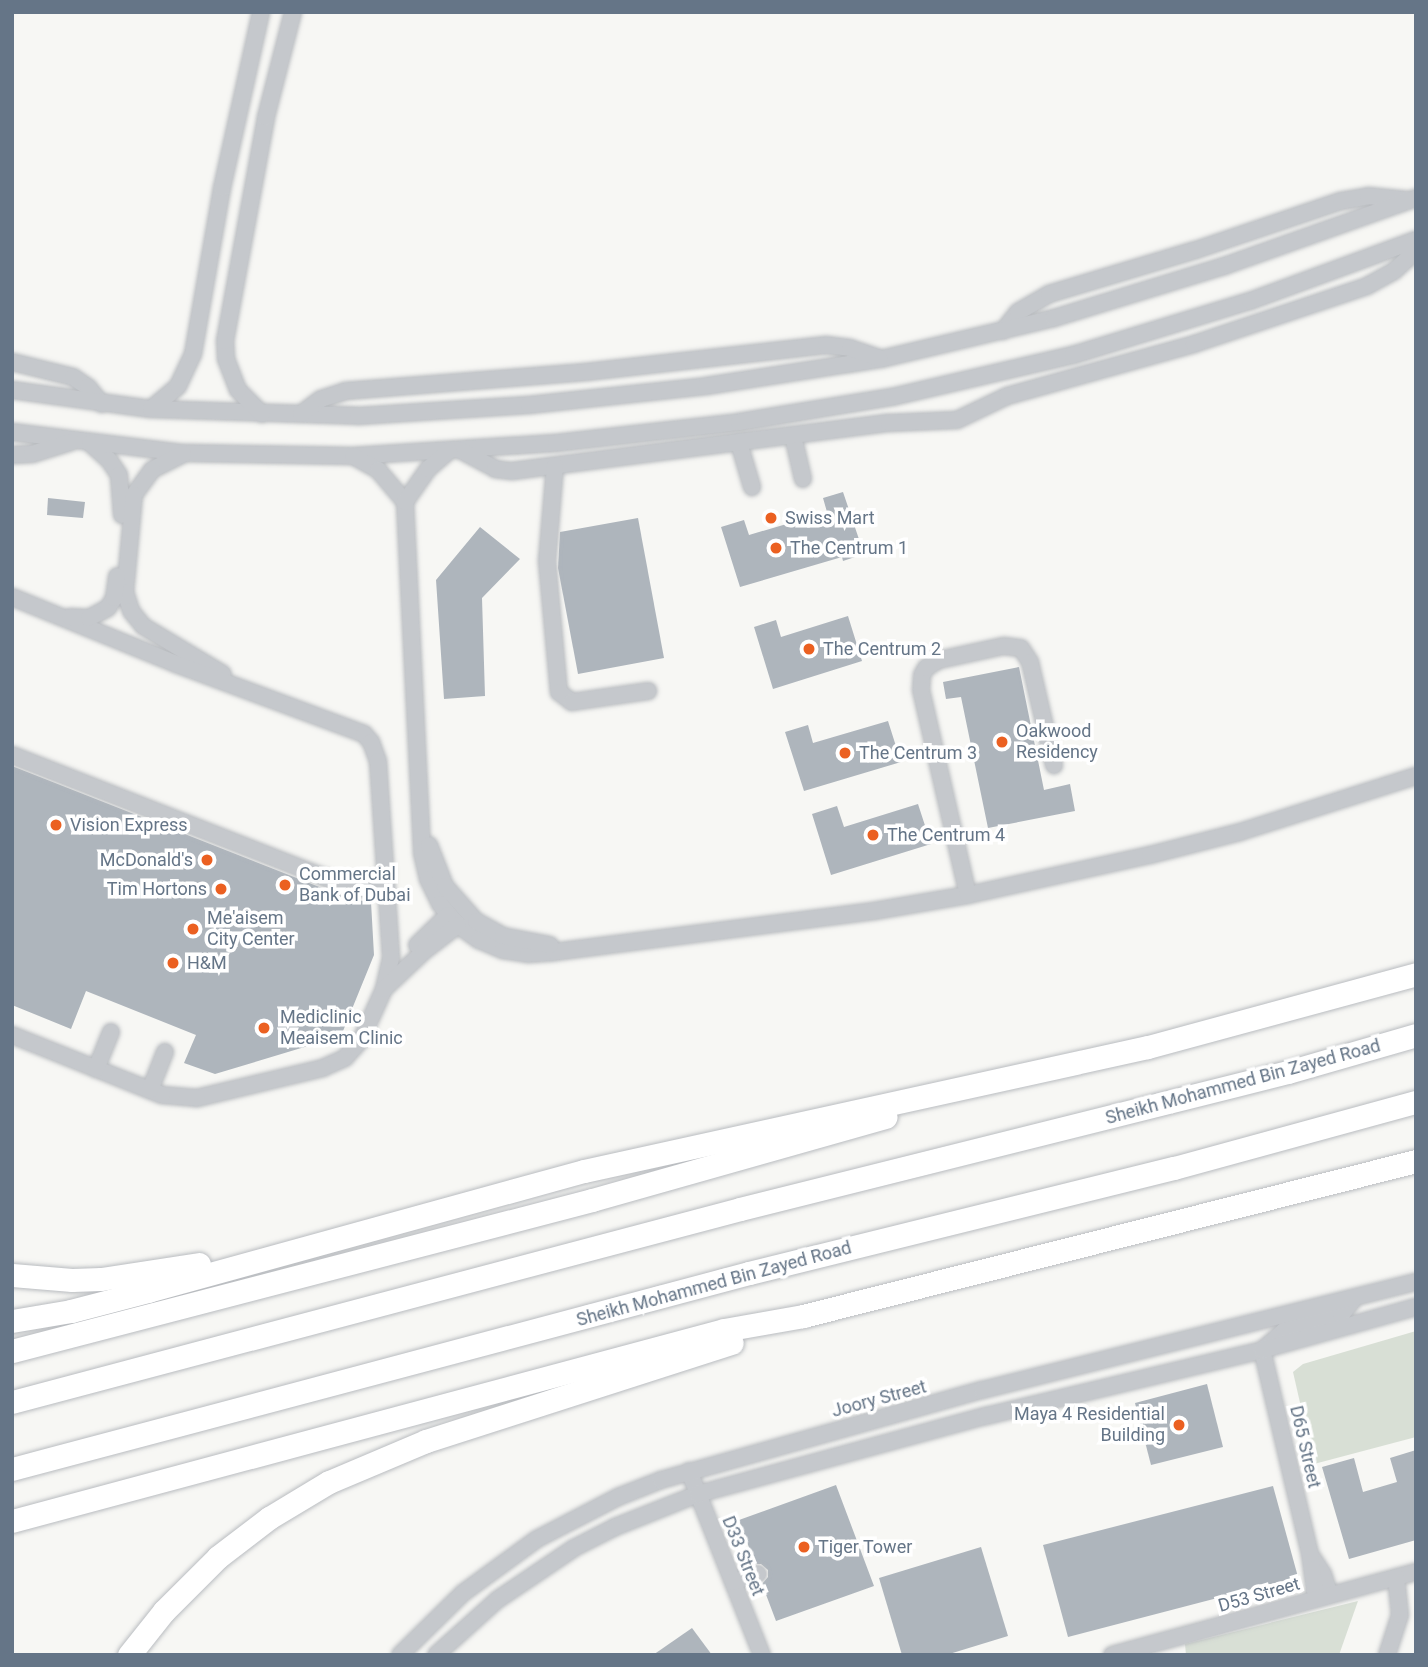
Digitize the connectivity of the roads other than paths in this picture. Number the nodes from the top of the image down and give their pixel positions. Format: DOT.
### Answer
graph roads {
  1 [pos="261,12"];
  2 [pos="293,12"];
  3 [pos="1412,200"];
  4 [pos="1416,240"];
  5 [pos="1416,251"];
  6 [pos="1003,331"];
  7 [pos="881,359"];
  8 [pos="12,362"];
  9 [pos="12,390"];
  10 [pos="102,404"];
  11 [pos="151,410"];
  12 [pos="262,414"];
  13 [pos="301,414"];
  14 [pos="12,432"];
  15 [pos="793,436"];
  16 [pos="82,442"];
  17 [pos="739,443"];
  18 [pos="454,450"];
  19 [pos="184,453"];
  20 [pos="12,455"];
  21 [pos="353,456"];
  22 [pos="555,466"];
  23 [pos="803,479"];
  24 [pos="752,487"];
  25 [pos="405,502"];
  26 [pos="12,597"];
  27 [pos="52,614"];
  28 [pos="248,690"];
  29 [pos="648,691"];
  30 [pos="12,755"];
  31 [pos="1054,765"];
  32 [pos="1416,776"];
  33 [pos="421,816"];
  34 [pos="386,870"];
  35 [pos="968,895"];
  36 [pos="453,920"];
  37 [pos="582,946"];
  38 [pos="391,958"];
  39 [pos="1416,974"];
  40 [pos="384,989"];
  41 [pos="111,1032"];
  42 [pos="12,1035"];
  43 [pos="1416,1035"];
  44 [pos="165,1052"];
  45 [pos="96,1069"];
  46 [pos="1007,1076"];
  47 [pos="150,1090"];
  48 [pos="1416,1102"];
  49 [pos="1416,1161"];
  50 [pos="278,1256"];
  51 [pos="12,1275"];
  52 [pos="1416,1282"];
  53 [pos="1353,1300"];
  54 [pos="1416,1307"];
  55 [pos="803,1316"];
  56 [pos="12,1321"];
  57 [pos="1262,1350"];
  58 [pos="12,1351"];
  59 [pos="12,1402"];
  60 [pos="12,1469"];
  61 [pos="689,1471"];
  62 [pos="698,1494"];
  63 [pos="12,1521"];
  64 [pos="1416,1572"];
  65 [pos="758,1574"];
  66 [pos="1396,1577"];
  67 [pos="733,1582"];
  68 [pos="1323,1597"];
  69 [pos="1170,1648"];
  70 [pos="129,1655"];
  71 [pos="400,1655"];
  72 [pos="436,1655"];
  73 [pos="762,1655"];
  74 [pos="1112,1655"];
  75 [pos="1387,1655"];
  1 -- 11 [label="street"];
  2 -- 12 [label="street"];
  3 -- 6 [label="street"];
  3 -- 6 [label="street"];
  4 -- 18 [label="street"];
  5 -- 15 [label="street"];
  6 -- 7 [label="street"];
  7 -- 13 [label="street"];
  7 -- 13 [label="street"];
  8 -- 10 [label="street"];
  9 -- 10 [label="street"];
  10 -- 11 [label="street"];
  11 -- 12 [label="street"];
  12 -- 13 [label="street"];
  14 -- 16 [label="street"];
  15 -- 17 [label="street"];
  15 -- 23 [label="street"];
  16 -- 19 [label="street"];
  16 -- 20 [label="street"];
  16 -- 27 [label="street"];
  17 -- 22 [label="street"];
  17 -- 24 [label="street"];
  18 -- 21 [label="street"];
  18 -- 22 [label="street"];
  18 -- 25 [label="street"];
  19 -- 21 [label="street"];
  19 -- 28 [label="street"];
  21 -- 25 [label="street"];
  22 -- 29 [label="street"];
  25 -- 33 [label="street"];
  26 -- 27 [label="street"];
  27 -- 28 [label="street"];
  28 -- 34 [label="street"];
  30 -- 34 [label="street"];
  31 -- 35 [label="street"];
  32 -- 35 [label="street"];
  33 -- 36 [label="street"];
  33 -- 37 [label="street"];
  34 -- 38 [label="street"];
  35 -- 37 [label="street"];
  36 -- 37 [label="street"];
  36 -- 38 [label="street"];
  36 -- 40 [label="street"];
  38 -- 40 [label="street"];
  39 -- 46 [label="highway"];
  40 -- 47 [label="street"];
  41 -- 45 [label="street"];
  42 -- 45 [label="street"];
  43 -- 59 [label="highway, Sheikh Mohammed Bin Zayed Road"];
  44 -- 47 [label="street"];
  45 -- 47 [label="street"];
  46 -- 50 [label="highway"];
  46 -- 58 [label="highway"];
  48 -- 60 [label="highway, Sheikh Mohammed Bin Zayed Road"];
  49 -- 55 [label="highway"];
  50 -- 51 [label="highway"];
  50 -- 56 [label="highway"];
  52 -- 53 [label="street, Joory Street"];
  53 -- 57 [label="street"];
  53 -- 61 [label="street, Joory Street"];
  54 -- 57 [label="street"];
  55 -- 63 [label="highway"];
  55 -- 70 [label="highway"];
  57 -- 62 [label="street"];
  57 -- 68 [label="street, D65 Street"];
  61 -- 62 [label="street, D33 Street"];
  61 -- 71 [label="street, Joory Street"];
  62 -- 67 [label="street, D33 Street"];
  62 -- 72 [label="street"];
  64 -- 66 [label="street, D53 Street"];
  65 -- 67 [label="street"];
  66 -- 68 [label="street, D53 Street"];
  66 -- 75 [label="street"];
  67 -- 73 [label="street, D33 Street"];
  68 -- 69 [label="street, D53 Street"];
  69 -- 74 [label="street, D53 Street"];
}
